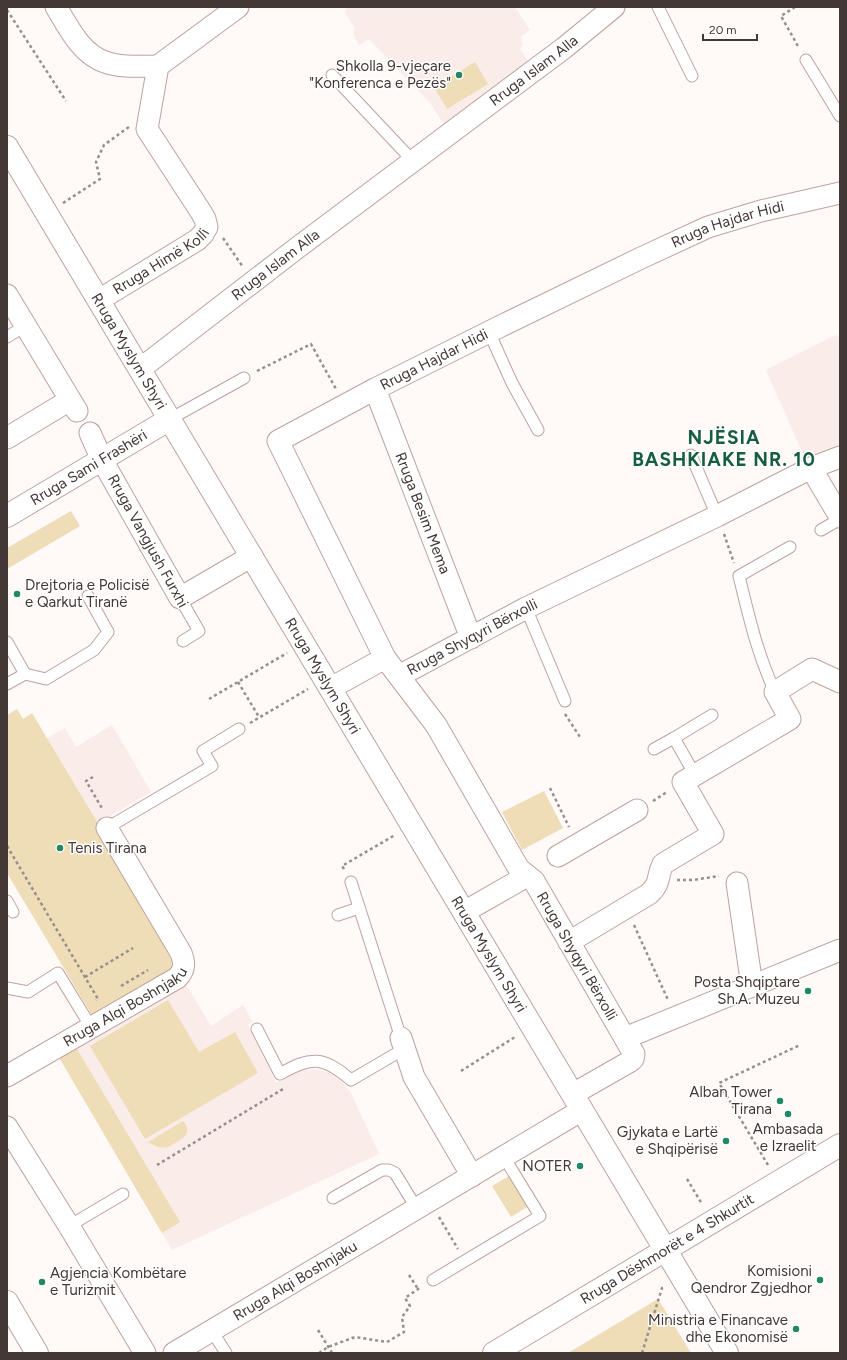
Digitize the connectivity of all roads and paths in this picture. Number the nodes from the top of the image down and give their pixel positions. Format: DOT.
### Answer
graph roads {
  1 [pos="56,7"];
  2 [pos="238,7"];
  3 [pos="614,7"];
  4 [pos="658,7"];
  5 [pos="795,7"];
  6 [pos="7,10"];
  7 [pos="806,60"];
  8 [pos="158,66"];
  9 [pos="332,75"];
  10 [pos="692,76"];
  11 [pos="66,101"];
  12 [pos="840,116"];
  13 [pos="104,145"];
  14 [pos="7,147"];
  15 [pos="413,162"];
  16 [pos="840,194"];
  17 [pos="58,206"];
  18 [pos="207,227"];
  19 [pos="253,282"];
  20 [pos="7,296"];
  21 [pos="99,300"];
  22 [pos="25,326"];
  23 [pos="489,332"];
  24 [pos="7,337"];
  25 [pos="140,369"];
  26 [pos="244,378"];
  27 [pos="374,389"];
  28 [pos="344,405"];
  29 [pos="170,419"];
  30 [pos="538,430"];
  31 [pos="90,433"];
  32 [pos="7,438"];
  33 [pos="691,455"];
  34 [pos="840,458"];
  35 [pos="102,460"];
  36 [pos="811,468"];
  37 [pos="7,516"];
  38 [pos="717,516"];
  39 [pos="840,518"];
  40 [pos="821,530"];
  41 [pos="790,547"];
  42 [pos="252,556"];
  43 [pos="739,576"];
  44 [pos="88,596"];
  45 [pos="180,598"];
  46 [pos="526,608"];
  47 [pos="471,638"];
  48 [pos="182,641"];
  49 [pos="8,644"];
  50 [pos="287,652"];
  51 [pos="385,658"];
  52 [pos="25,674"];
  53 [pos="399,676"];
  54 [pos="238,682"];
  55 [pos="840,682"];
  56 [pos="7,684"];
  57 [pos="331,688"];
  58 [pos="309,689"];
  59 [pos="775,692"];
  60 [pos="209,700"];
  61 [pos="566,700"];
  62 [pos="712,715"];
  63 [pos="259,717"];
  64 [pos="240,729"];
  65 [pos="578,733"];
  66 [pos="580,737"];
  67 [pos="674,738"];
  68 [pos="654,750"];
  69 [pos="93,777"];
  70 [pos="689,779"];
  71 [pos="550,788"];
  72 [pos="637,810"];
  73 [pos="105,820"];
  74 [pos="396,834"];
  75 [pos="578,845"];
  76 [pos="7,846"];
  77 [pos="558,856"];
  78 [pos="527,876"];
  79 [pos="659,879"];
  80 [pos="351,882"];
  81 [pos="738,883"];
  82 [pos="7,901"];
  83 [pos="359,908"];
  84 [pos="624,909"];
  85 [pos="13,912"];
  86 [pos="464,912"];
  87 [pos="338,915"];
  88 [pos="569,942"];
  89 [pos="133,948"];
  90 [pos="840,950"];
  91 [pos="85,977"];
  92 [pos="752,986"];
  93 [pos="7,988"];
  94 [pos="92,1003"];
  95 [pos="675,1017"];
  96 [pos="257,1029"];
  97 [pos="83,1034"];
  98 [pos="518,1036"];
  99 [pos="625,1038"];
  100 [pos="403,1044"];
  101 [pos="800,1045"];
  102 [pos="461,1071"];
  103 [pos="7,1076"];
  104 [pos="289,1085"];
  105 [pos="578,1102"];
  106 [pos="7,1127"];
  107 [pos="840,1145"];
  108 [pos="504,1157"];
  109 [pos="157,1166"];
  110 [pos="770,1167"];
  111 [pos="472,1176"];
  112 [pos="687,1179"];
  113 [pos="123,1194"];
  114 [pos="333,1198"];
  115 [pos="423,1205"];
  116 [pos="705,1208"];
  117 [pos="69,1226"];
  118 [pos="666,1250"];
  119 [pos="465,1261"];
  120 [pos="409,1275"];
  121 [pos="433,1280"];
  122 [pos="662,1288"];
  123 [pos="7,1302"];
  124 [pos="318,1330"];
  125 [pos="212,1331"];
  126 [pos="328,1347"];
  127 [pos="37,1353"];
  128 [pos="145,1353"];
  129 [pos="174,1353"];
  130 [pos="226,1353"];
  131 [pos="319,1353"];
  132 [pos="332,1353"];
  133 [pos="494,1353"];
  134 [pos="642,1353"];
  135 [pos="727,1353"];
  1 -- 8 [label="street"];
  2 -- 8 [label="street"];
  3 -- 15 [label="street, Rruga Islam Alla"];
  4 -- 10 [label="lane"];
  5 -- 7 [label="path"];
  6 -- 11 [label="path"];
  7 -- 12 [label="lane"];
  8 -- 18 [label="street, Rruga Himë Kolli"];
  9 -- 15 [label="lane"];
  13 -- 17 [label="path"];
  14 -- 21 [label="street, Rruga Myslym Shyri"];
  15 -- 19 [label="street, Rruga Islam Alla"];
  16 -- 23 [label="street, Rruga Hajdar Hidi"];
  18 -- 19 [label="path"];
  18 -- 21 [label="street, Rruga Himë Kolli"];
  19 -- 25 [label="street, Rruga Islam Alla"];
  20 -- 22 [label="street"];
  21 -- 25 [label="street, Rruga Myslym Shyri"];
  22 -- 24 [label="lane"];
  22 -- 32 [label="street"];
  23 -- 27 [label="street, Rruga Hajdar Hidi"];
  23 -- 30 [label="lane"];
  25 -- 29 [label="street, Rruga Myslym Shyri"];
  26 -- 28 [label="path"];
  26 -- 29 [label="lane"];
  27 -- 28 [label="street, Rruga Hajdar Hidi"];
  27 -- 47 [label="street, Rruga Besim Mema"];
  28 -- 51 [label="street, Rruga Hajdar Hidi"];
  29 -- 35 [label="street, Rruga Sami Frashëri"];
  29 -- 42 [label="street, Rruga Myslym Shyri"];
  31 -- 35 [label="street, Rruga Vangjush Furxhi"];
  33 -- 38 [label="lane"];
  34 -- 36 [label="street, Rruga Shyqyri Bërxolli"];
  35 -- 37 [label="street, Rruga Sami Frashëri"];
  35 -- 45 [label="street, Rruga Vangjush Furxhi"];
  36 -- 38 [label="street, Rruga Shyqyri Bërxolli"];
  36 -- 39 [label="street"];
  38 -- 43 [label="path"];
  38 -- 46 [label="street, Rruga Shyqyri Bërxolli"];
  39 -- 40 [label="lane"];
  41 -- 43 [label="lane"];
  42 -- 45 [label="street"];
  42 -- 57 [label="street, Rruga Myslym Shyri"];
  43 -- 59 [label="lane"];
  44 -- 52 [label="lane"];
  45 -- 48 [label="lane, Rruga Vangjush Furxhi"];
  46 -- 47 [label="street, Rruga Shyqyri Bërxolli"];
  46 -- 61 [label="lane"];
  47 -- 53 [label="street, Rruga Shyqyri Bërxolli"];
  49 -- 52 [label="lane"];
  50 -- 54 [label="path"];
  51 -- 53 [label="street, Rruga Hajdar Hidi"];
  51 -- 57 [label="street"];
  52 -- 56 [label="lane"];
  53 -- 78 [label="street, Rruga Shyqyri Bërxolli"];
  54 -- 60 [label="path"];
  54 -- 63 [label="path"];
  55 -- 59 [label="street"];
  57 -- 86 [label="street, Rruga Myslym Shyri"];
  58 -- 63 [label="path"];
  59 -- 70 [label="street"];
  62 -- 67 [label="lane"];
  63 -- 64 [label="path"];
  64 -- 73 [label="lane"];
  65 -- 66 [label="path"];
  67 -- 68 [label="lane"];
  67 -- 70 [label="lane"];
  69 -- 73 [label="path"];
  70 -- 72 [label="path"];
  70 -- 79 [label="street"];
  71 -- 75 [label="path"];
  72 -- 75 [label="street"];
  73 -- 97 [label="street, Rruga Alqi Boshnjaku"];
  74 -- 80 [label="path"];
  75 -- 77 [label="street"];
  76 -- 91 [label="path"];
  78 -- 86 [label="street, Rruga Shyqyri Bërxolli"];
  78 -- 88 [label="street, Rruga Shyqyri Bërxolli"];
  79 -- 81 [label="path"];
  79 -- 84 [label="street"];
  80 -- 83 [label="lane"];
  81 -- 92 [label="street"];
  82 -- 85 [label="lane"];
  83 -- 87 [label="lane"];
  83 -- 100 [label="lane"];
  84 -- 88 [label="street"];
  84 -- 95 [label="path"];
  86 -- 105 [label="street, Rruga Myslym Shyri"];
  88 -- 99 [label="street, Rruga Shyqyri Bërxolli"];
  89 -- 91 [label="path"];
  90 -- 92 [label="street"];
  91 -- 94 [label="path"];
  92 -- 95 [label="street"];
  93 -- 97 [label="lane"];
  95 -- 99 [label="street"];
  96 -- 100 [label="lane"];
  97 -- 103 [label="street, Rruga Alqi Boshnjaku"];
  98 -- 102 [label="path"];
  99 -- 105 [label="street, Rruga Shyqyri Bërxolli"];
  100 -- 111 [label="street"];
  101 -- 110 [label="path"];
  104 -- 109 [label="path"];
  105 -- 108 [label="street, Rruga Alqi Boshnjaku"];
  105 -- 118 [label="street, Rruga Myslym Shyri"];
  106 -- 117 [label="street"];
  107 -- 118 [label="street, Rruga Dëshmorët e 4 Shkurtit"];
  108 -- 111 [label="street, Rruga Alqi Boshnjaku"];
  108 -- 119 [label="lane"];
  111 -- 115 [label="street, Rruga Alqi Boshnjaku"];
  112 -- 116 [label="path"];
  113 -- 117 [label="lane"];
  114 -- 115 [label="lane"];
  115 -- 119 [label="path"];
  115 -- 125 [label="street, Rruga Alqi Boshnjaku"];
  117 -- 128 [label="street"];
  118 -- 133 [label="street, Rruga Dëshmorët e 4 Shkurtit"];
  118 -- 135 [label="street, Rruga Myslym Shyri"];
  119 -- 121 [label="lane"];
  120 -- 126 [label="path"];
  122 -- 134 [label="path"];
  123 -- 127 [label="street"];
  124 -- 126 [label="path"];
  125 -- 129 [label="street, Rruga Alqi Boshnjaku"];
  125 -- 130 [label="lane"];
  126 -- 131 [label="path"];
  126 -- 132 [label="path"];
}
